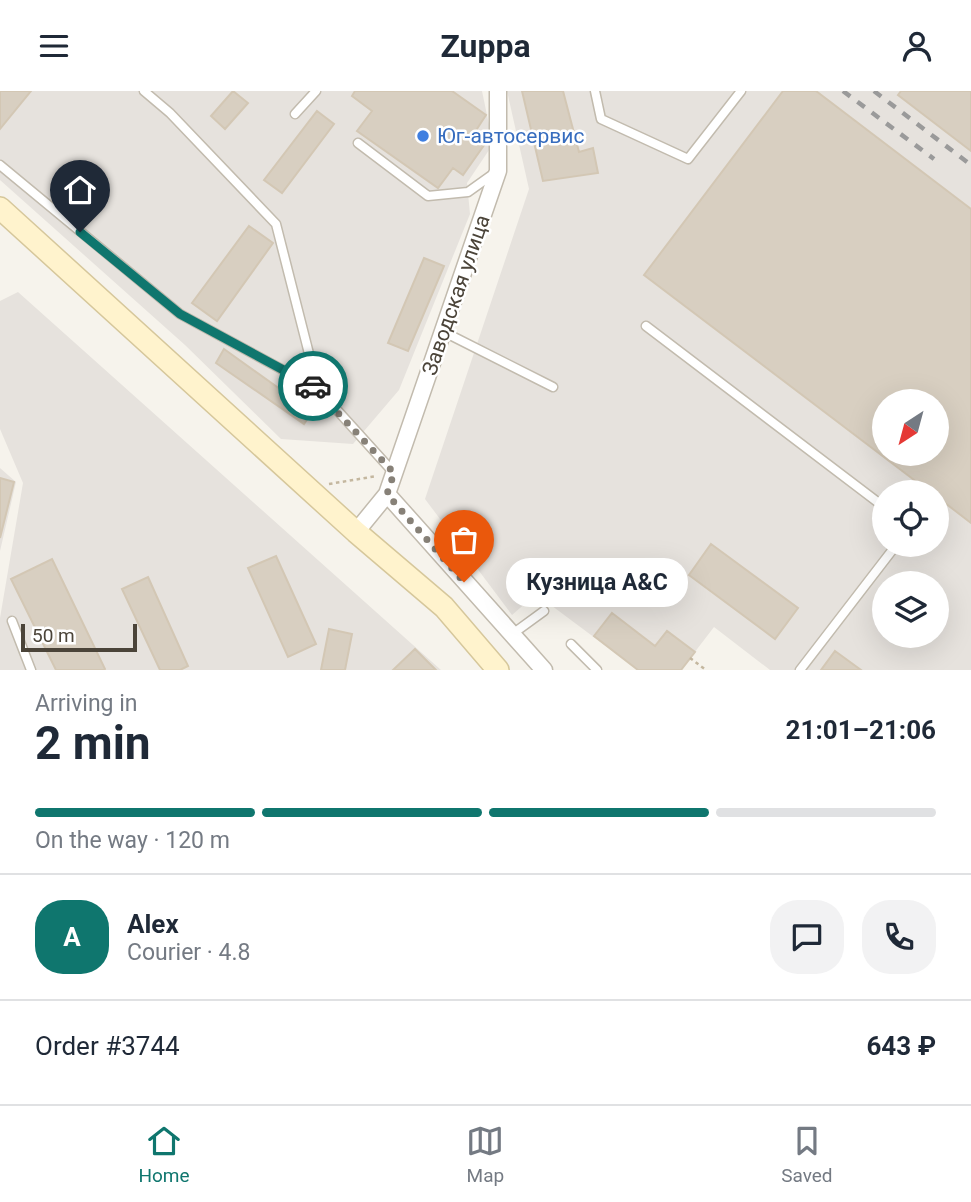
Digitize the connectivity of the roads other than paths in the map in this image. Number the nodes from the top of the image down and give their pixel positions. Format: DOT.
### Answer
graph roads {
  1 [pos="144,91"];
  2 [pos="316,91"];
  3 [pos="595,91"];
  4 [pos="741,91"];
  5 [pos="495,94"];
  6 [pos="295,114"];
  7 [pos="358,143"];
  8 [pos="0,165"];
  9 [pos="498,171"];
  10 [pos="0,208"];
  11 [pos="646,326"];
  12 [pos="444,332"];
  13 [pos="553,387"];
  14 [pos="318,389"];
  15 [pos="394,473"];
  16 [pos="387,494"];
  17 [pos="872,498"];
  18 [pos="356,532"];
  19 [pos="888,557"];
  20 [pos="544,611"];
  21 [pos="12,621"];
  22 [pos="511,635"];
  23 [pos="571,643"];
  24 [pos="31,670"];
  25 [pos="498,670"];
  26 [pos="544,670"];
  27 [pos="597,670"];
  28 [pos="800,670"];
  1 -- 14 [label="lane"];
  2 -- 6 [label="lane"];
  3 -- 4 [label="lane"];
  5 -- 9 [label="street, Заводская улица"];
  7 -- 9 [label="lane"];
  8 -- 14 [label="lane"];
  9 -- 12 [label="street, Заводская улица"];
  10 -- 18 [label="main road"];
  11 -- 17 [label="lane"];
  12 -- 13 [label="lane"];
  12 -- 15 [label="street, Заводская улица"];
  14 -- 15 [label="lane"];
  15 -- 16 [label="street, Заводская улица"];
  16 -- 18 [label="street, Заводская улица"];
  16 -- 22 [label="street"];
  18 -- 25 [label="main road"];
  19 -- 28 [label="lane"];
  20 -- 22 [label="lane"];
  21 -- 24 [label="lane"];
  22 -- 26 [label="street"];
  23 -- 27 [label="lane"];
}
